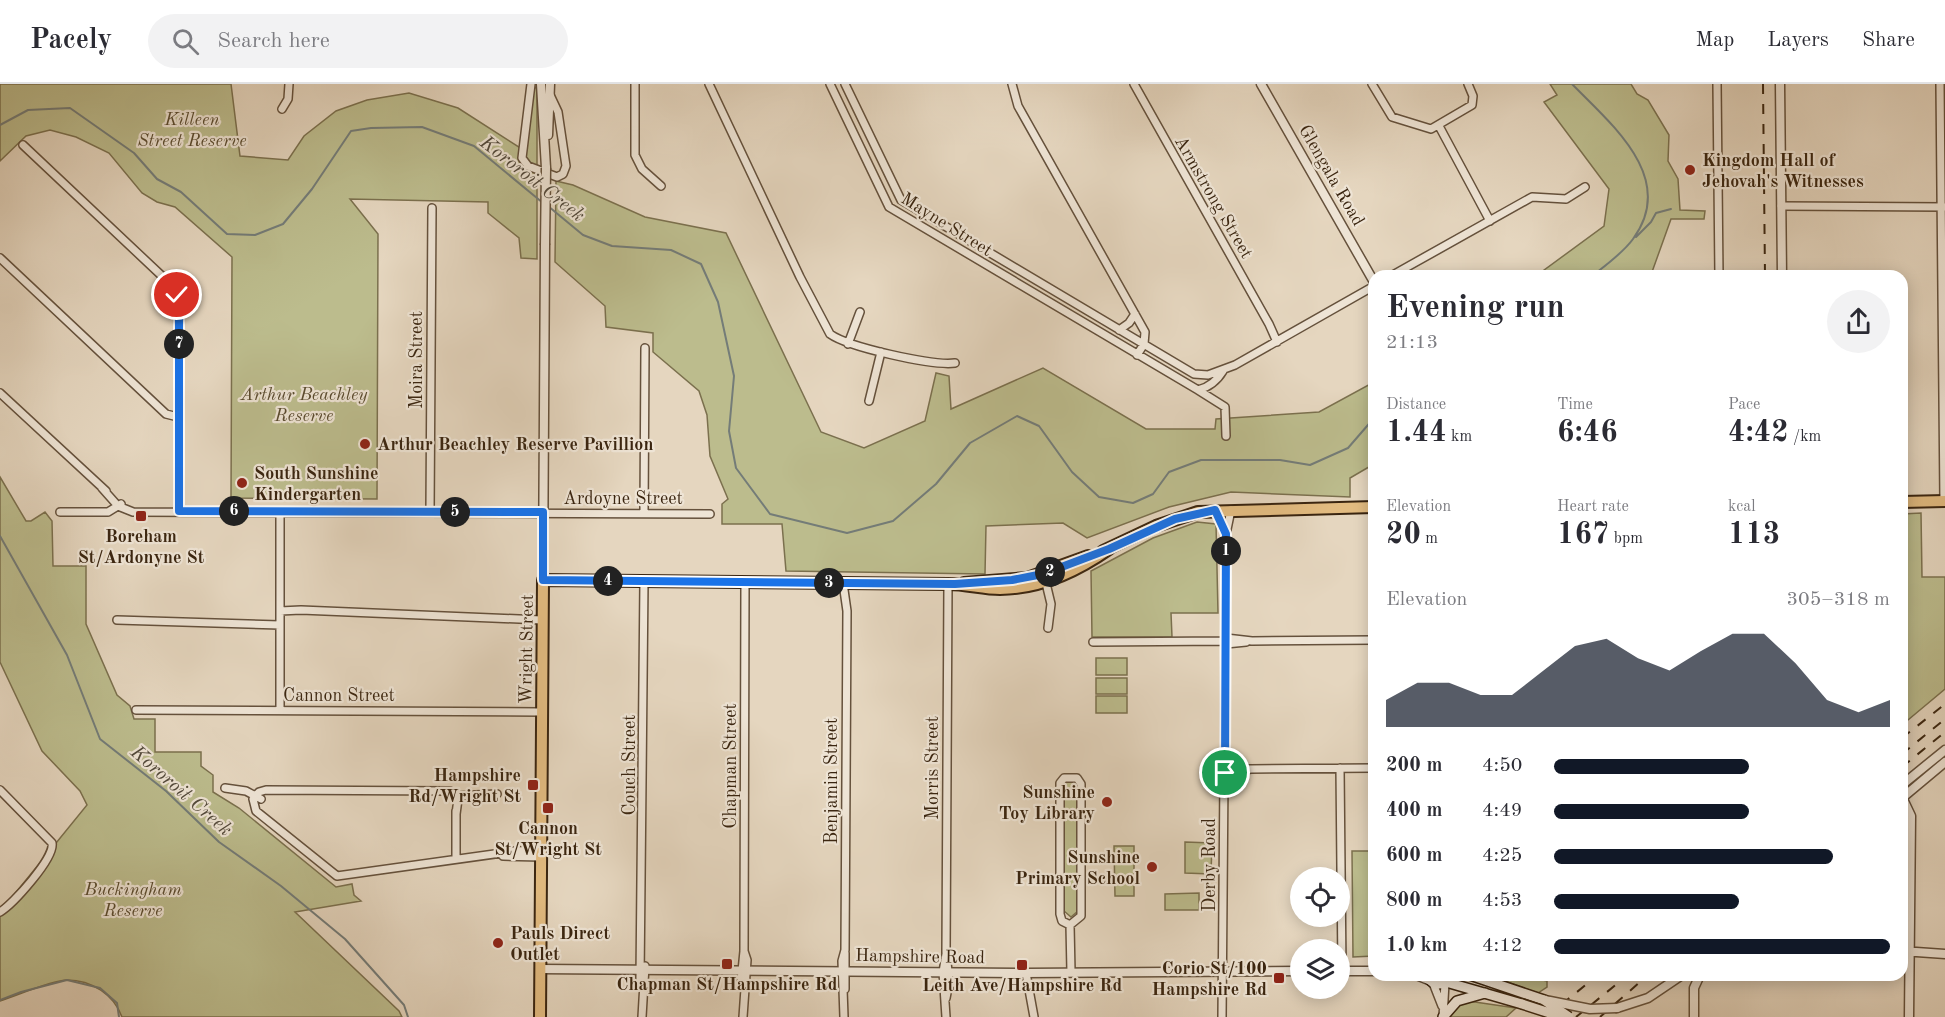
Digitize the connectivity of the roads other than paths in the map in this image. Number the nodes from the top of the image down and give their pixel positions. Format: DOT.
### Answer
graph roads {
  1 [pos="289,84"];
  2 [pos="531,84"];
  3 [pos="543,84"];
  4 [pos="550,84"];
  5 [pos="635,84"];
  6 [pos="709,84"];
  7 [pos="830,84"];
  8 [pos="845,84"];
  9 [pos="1009,84"];
  10 [pos="1134,84"];
  11 [pos="1261,84"];
  12 [pos="1372,84"];
  13 [pos="1468,84"];
  14 [pos="1717,84"];
  15 [pos="1780,84"];
  16 [pos="1940,84"];
  17 [pos="550,94"];
  18 [pos="282,109"];
  19 [pos="1437,127"];
  20 [pos="22,145"];
  21 [pos="546,150"];
  22 [pos="661,186"];
  23 [pos="1585,187"];
  24 [pos="1944,207"];
  25 [pos="432,208"];
  26 [pos="1781,209"];
  27 [pos="1490,220"];
  28 [pos="0,258"];
  29 [pos="1402,270"];
  30 [pos="1719,270"];
  31 [pos="1782,270"];
  32 [pos="1368,273"];
  33 [pos="1051,288"];
  34 [pos="1368,288"];
  35 [pos="1043,299"];
  36 [pos="860,312"];
  37 [pos="1135,314"];
  38 [pos="1119,330"];
  39 [pos="1279,341"];
  40 [pos="848,344"];
  41 [pos="1144,344"];
  42 [pos="645,348"];
  43 [pos="877,351"];
  44 [pos="1137,355"];
  45 [pos="955,363"];
  46 [pos="1181,366"];
  47 [pos="1223,371"];
  48 [pos="1175,377"];
  49 [pos="1198,390"];
  50 [pos="0,393"];
  51 [pos="869,401"];
  52 [pos="178,413"];
  53 [pos="1226,436"];
  54 [pos="1945,501"];
  55 [pos="117,502"];
  56 [pos="1908,502"];
  57 [pos="1368,508"];
  58 [pos="1215,510"];
  59 [pos="1231,510"];
  60 [pos="179,511"];
  61 [pos="60,512"];
  62 [pos="280,512"];
  63 [pos="430,512"];
  64 [pos="543,512"];
  65 [pos="644,513"];
  66 [pos="710,514"];
  67 [pos="1226,534"];
  68 [pos="1045,578"];
  69 [pos="543,580"];
  70 [pos="644,581"];
  71 [pos="745,582"];
  72 [pos="847,583"];
  73 [pos="952,584"];
  74 [pos="280,609"];
  75 [pos="117,620"];
  76 [pos="542,621"];
  77 [pos="280,625"];
  78 [pos="1048,628"];
  79 [pos="1368,640"];
  80 [pos="1226,641"];
  81 [pos="1093,642"];
  82 [pos="136,710"];
  83 [pos="280,710"];
  84 [pos="541,712"];
  85 [pos="1945,750"];
  86 [pos="1945,762"];
  87 [pos="1343,768"];
  88 [pos="1368,768"];
  89 [pos="1225,770"];
  90 [pos="1908,780"];
  91 [pos="225,788"];
  92 [pos="0,790"];
  93 [pos="1908,793"];
  94 [pos="497,794"];
  95 [pos="454,796"];
  96 [pos="258,797"];
  97 [pos="1908,810"];
  98 [pos="541,854"];
  99 [pos="458,859"];
  100 [pos="1908,897"];
  101 [pos="0,912"];
  102 [pos="1071,925"];
  103 [pos="1341,939"];
  104 [pos="1908,951"];
  105 [pos="1945,954"];
  106 [pos="540,969"];
  107 [pos="643,969"];
  108 [pos="744,970"];
  109 [pos="845,971"];
  110 [pos="1223,971"];
  111 [pos="1290,971"];
  112 [pos="1350,971"];
  113 [pos="1368,971"];
  114 [pos="946,972"];
  115 [pos="1071,972"];
  116 [pos="1026,973"];
  117 [pos="1430,981"];
  118 [pos="1448,981"];
  119 [pos="1451,981"];
  120 [pos="1487,981"];
  121 [pos="1673,981"];
  122 [pos="1697,981"];
  123 [pos="1907,981"];
  124 [pos="1485,993"];
  125 [pos="1544,1000"];
  126 [pos="1443,1014"];
  127 [pos="540,1017"];
  128 [pos="642,1017"];
  129 [pos="743,1017"];
  130 [pos="844,1017"];
  131 [pos="946,1017"];
  132 [pos="1034,1017"];
  133 [pos="1221,1017"];
  134 [pos="1562,1017"];
  135 [pos="1569,1017"];
  136 [pos="1694,1017"];
  137 [pos="1909,1017"];
  1 -- 18 [label="street"];
  2 -- 17 [label="street, Wright Street"];
  3 -- 17 [label="street"];
  3 -- 21 [label="street, Wright Street"];
  4 -- 17 [label="street, Wright Street"];
  5 -- 22 [label="street"];
  6 -- 40 [label="street"];
  7 -- 35 [label="street, Mayne Street"];
  8 -- 33 [label="street, Mayne Street"];
  9 -- 37 [label="street"];
  10 -- 39 [label="street, Armstrong Street"];
  11 -- 32 [label="street, Glengala Road"];
  12 -- 19 [label="street"];
  13 -- 19 [label="street"];
  14 -- 30 [label="street"];
  15 -- 26 [label="street"];
  16 -- 24 [label="street"];
  17 -- 21 [label="street, Wright Street"];
  19 -- 27 [label="street"];
  20 -- 52 [label="street"];
  21 -- 64 [label="street, Wright Street, bridge"];
  23 -- 27 [label="street"];
  24 -- 26 [label="street"];
  24 -- 54 [label="street"];
  25 -- 63 [label="street, Moira Street"];
  26 -- 31 [label="street"];
  27 -- 29 [label="street"];
  28 -- 52 [label="street"];
  33 -- 35 [label="street"];
  33 -- 38 [label="street, Mayne Street"];
  34 -- 39 [label="street"];
  35 -- 44 [label="street, Mayne Street"];
  36 -- 40 [label="street"];
  37 -- 38 [label="street"];
  37 -- 41 [label="street"];
  38 -- 41 [label="street, Mayne Street"];
  39 -- 47 [label="street"];
  40 -- 43 [label="street"];
  41 -- 44 [label="street"];
  41 -- 46 [label="street, Mayne Street"];
  42 -- 65 [label="street"];
  43 -- 45 [label="street"];
  43 -- 51 [label="street"];
  44 -- 48 [label="street, Mayne Street"];
  46 -- 47 [label="street, Mayne Street"];
  46 -- 48 [label="street"];
  47 -- 49 [label="street"];
  48 -- 49 [label="street, Mayne Street"];
  49 -- 53 [label="street, Mayne Street"];
  50 -- 55 [label="street, Ardoyne Street"];
  52 -- 60 [label="street"];
  54 -- 56 [label="main road"];
  55 -- 60 [label="street, Ardoyne Street"];
  55 -- 61 [label="street"];
  57 -- 59 [label="main road"];
  58 -- 59 [label="main road"];
  58 -- 67 [label="street, Derby Road"];
  58 -- 68 [label="main road"];
  59 -- 67 [label="street, Derby Road"];
  60 -- 62 [label="street, Ardoyne Street"];
  62 -- 63 [label="street, Ardoyne Street"];
  62 -- 74 [label="street"];
  63 -- 64 [label="street, Ardoyne Street"];
  64 -- 65 [label="street, Ardoyne Street"];
  64 -- 69 [label="street, Wright Street"];
  65 -- 66 [label="street, Ardoyne Street"];
  67 -- 80 [label="street, Derby Road"];
  68 -- 73 [label="main road"];
  68 -- 78 [label="street"];
  69 -- 70 [label="main road"];
  69 -- 76 [label="main road, Wright Street"];
  70 -- 71 [label="main road"];
  70 -- 107 [label="street, Couch Street"];
  71 -- 72 [label="main road"];
  71 -- 108 [label="street, Chapman Street"];
  72 -- 73 [label="main road"];
  72 -- 109 [label="street, Benjamin Street"];
  73 -- 114 [label="street, Morris Street"];
  74 -- 76 [label="street"];
  74 -- 77 [label="street"];
  75 -- 77 [label="street"];
  76 -- 84 [label="main road, Wright Street"];
  77 -- 83 [label="street"];
  79 -- 80 [label="street"];
  80 -- 81 [label="street"];
  80 -- 89 [label="street, Derby Road"];
  82 -- 83 [label="street, Cannon Street"];
  83 -- 84 [label="street, Cannon Street"];
  84 -- 98 [label="main road, Wright Street"];
  85 -- 90 [label="street"];
  86 -- 93 [label="street"];
  87 -- 88 [label="street"];
  87 -- 89 [label="street"];
  87 -- 103 [label="street"];
  89 -- 110 [label="street, Derby Road"];
  91 -- 96 [label="street"];
  92 -- 101 [label="street"];
  94 -- 95 [label="street"];
  95 -- 96 [label="street"];
  95 -- 99 [label="street"];
  96 -- 99 [label="street"];
  97 -- 100 [label="street"];
  98 -- 99 [label="street"];
  98 -- 106 [label="main road, Wright Street"];
  102 -- 102 [label="street"];
  102 -- 115 [label="street"];
  104 -- 105 [label="street"];
  106 -- 107 [label="street, Hampshire Road"];
  106 -- 127 [label="main road, Wright Street"];
  107 -- 108 [label="street, Hampshire Road"];
  107 -- 128 [label="street, Couch Street"];
  108 -- 109 [label="street, Hampshire Road"];
  108 -- 129 [label="street, Chapman Street"];
  109 -- 114 [label="street, Hampshire Road"];
  109 -- 130 [label="street, Benjamin Street"];
  110 -- 111 [label="street, Hampshire Road"];
  110 -- 115 [label="street, Hampshire Road"];
  110 -- 133 [label="street, Derby Road"];
  112 -- 113 [label="street"];
  114 -- 116 [label="street, Hampshire Road"];
  114 -- 131 [label="street, Morris Street"];
  115 -- 116 [label="street, Hampshire Road"];
  116 -- 132 [label="street"];
  117 -- 126 [label="street"];
  118 -- 126 [label="street"];
  119 -- 124 [label="main road"];
  120 -- 125 [label="main road"];
  121 -- 125 [label="street, bridge"];
  122 -- 136 [label="street"];
  123 -- 137 [label="street"];
  124 -- 126 [label="main road"];
  124 -- 134 [label="main road, bridge"];
  125 -- 135 [label="main road, bridge"];
}
